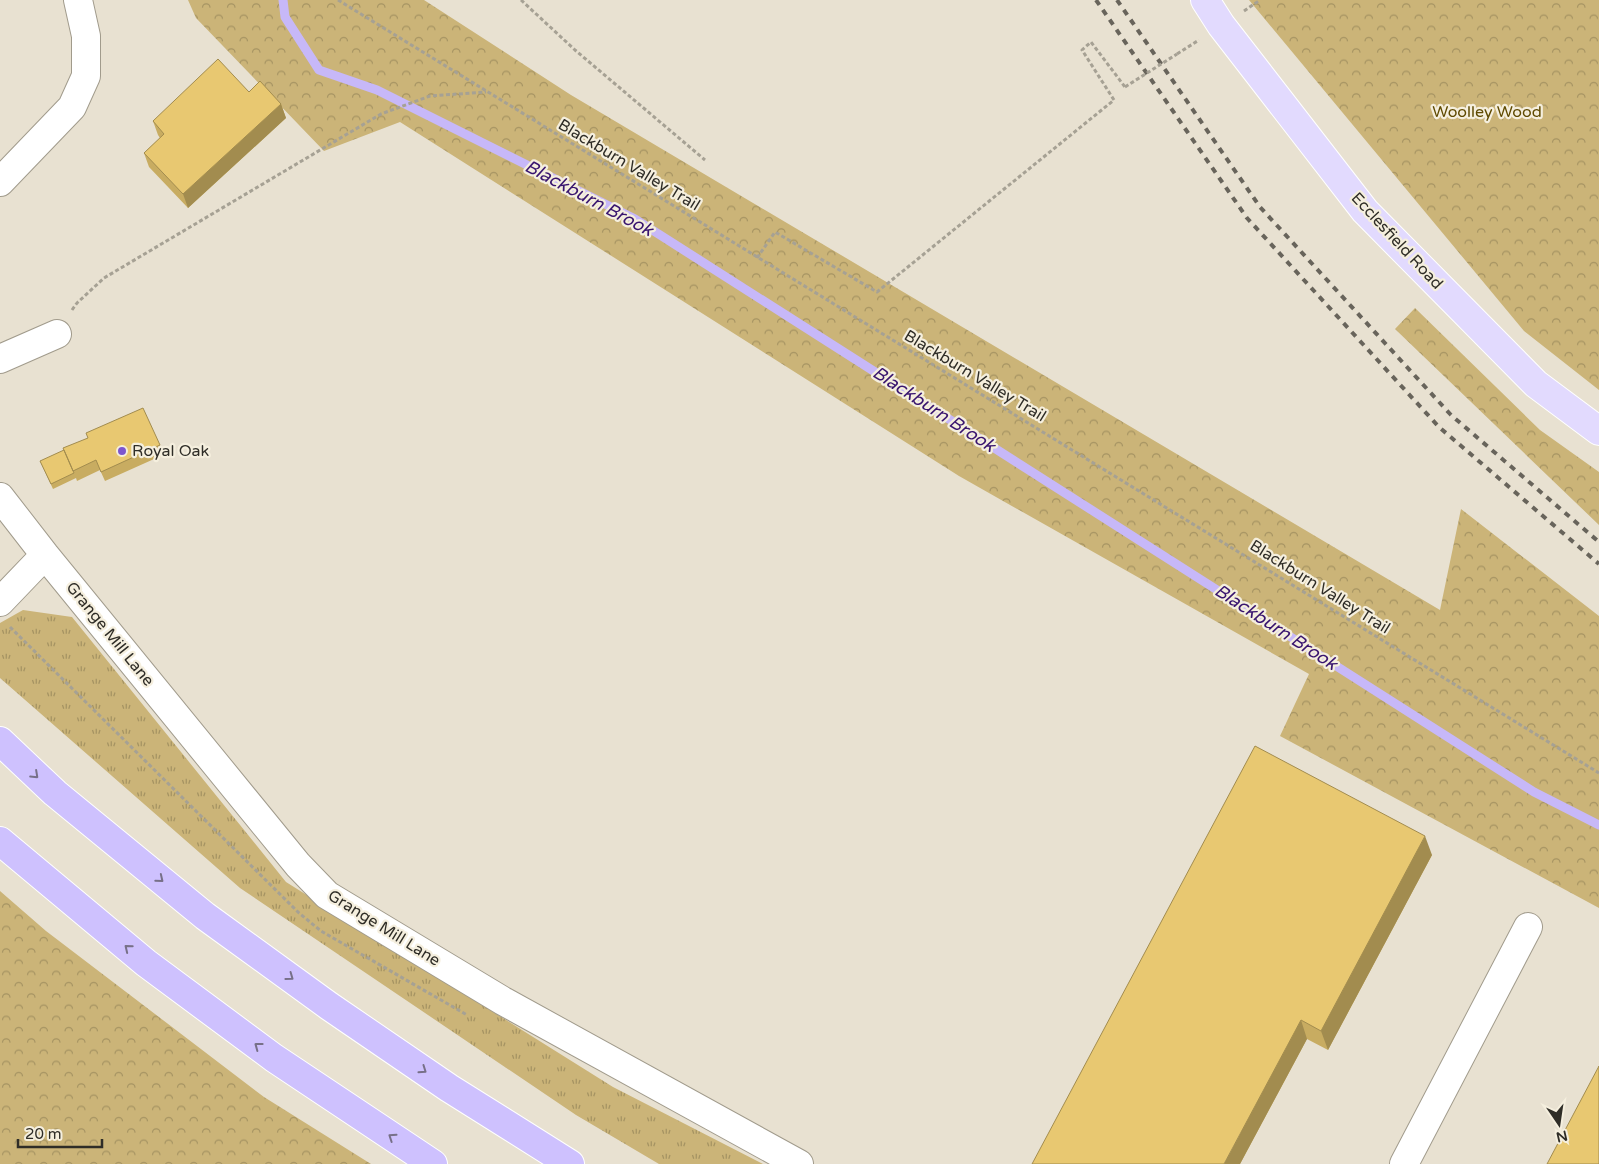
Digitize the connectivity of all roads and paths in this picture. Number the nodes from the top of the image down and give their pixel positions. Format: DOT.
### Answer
graph roads {
  1 [pos="78,0"];
  2 [pos="338,0"];
  3 [pos="521,0"];
  4 [pos="1204,0"];
  5 [pos="1177,54"];
  6 [pos="487,92"];
  7 [pos="705,160"];
  8 [pos="0,182"];
  9 [pos="757,258"];
  10 [pos="57,334"];
  11 [pos="0,359"];
  12 [pos="1599,432"];
  13 [pos="0,497"];
  14 [pos="45,555"];
  15 [pos="0,602"];
  16 [pos="0,742"];
  17 [pos="1599,773"];
  18 [pos="0,842"];
  19 [pos="1528,927"];
  20 [pos="433,1164"];
  21 [pos="570,1164"];
  22 [pos="799,1164"];
  23 [pos="1404,1164"];
  1 -- 8 [label="street"];
  2 -- 6 [label="path, Blackburn Valley Trail"];
  3 -- 7 [label="path"];
  4 -- 12 [label="main road, Ecclesfield Road"];
  5 -- 9 [label="path, bridge"];
  6 -- 9 [label="path, Blackburn Valley Trail"];
  6 -- 10 [label="path"];
  9 -- 17 [label="path, Blackburn Valley Trail"];
  10 -- 11 [label="street"];
  13 -- 14 [label="street, Grange Mill Lane"];
  14 -- 15 [label="street"];
  14 -- 22 [label="street, Grange Mill Lane"];
  16 -- 21 [label="highway, one-way"];
  20 -- 18 [label="highway, one-way"];
  19 -- 23 [label="street"];
}
